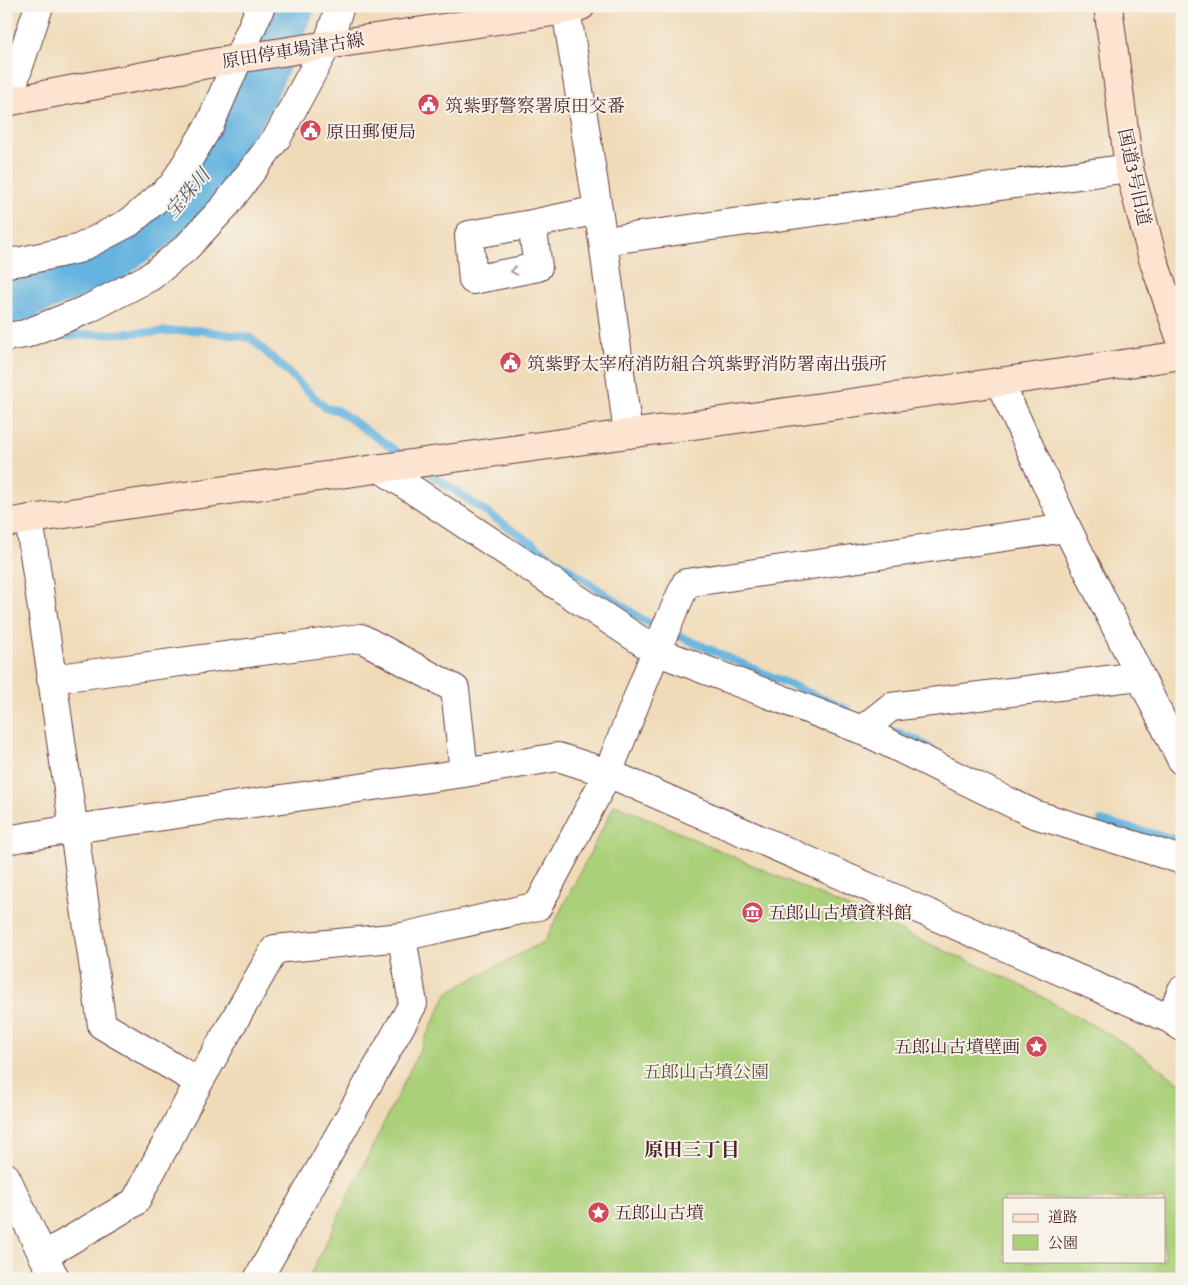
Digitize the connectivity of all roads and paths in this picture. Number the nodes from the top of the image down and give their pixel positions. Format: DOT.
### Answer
graph roads {
  1 [pos="39,6"];
  2 [pos="261,6"];
  3 [pos="340,6"];
  4 [pos="1108,6"];
  5 [pos="574,8"];
  6 [pos="327,45"];
  7 [pos="238,59"];
  8 [pos="7,102"];
  9 [pos="1129,168"];
  10 [pos="598,210"];
  11 [pos="532,224"];
  12 [pos="603,241"];
  13 [pos="6,263"];
  14 [pos="6,337"];
  15 [pos="1182,343"];
  16 [pos="1182,355"];
  17 [pos="1000,383"];
  18 [pos="628,434"];
  19 [pos="380,468"];
  20 [pos="17,521"];
  21 [pos="1067,528"];
  22 [pos="656,651"];
  23 [pos="1139,676"];
  24 [pos="51,679"];
  25 [pos="862,730"];
  26 [pos="1182,760"];
  27 [pos="464,773"];
  28 [pos="608,773"];
  29 [pos="73,829"];
  30 [pos="6,840"];
  31 [pos="1182,860"];
  32 [pos="402,937"];
  33 [pos="1182,990"];
  34 [pos="1176,1023"];
  35 [pos="199,1082"];
  36 [pos="6,1177"];
  37 [pos="50,1267"];
  38 [pos="258,1279"];
  1 -- 8 [label="street"];
  2 -- 7 [label="street"];
  3 -- 6 [label="street"];
  4 -- 9 [label="street, 国道3号旧道"];
  5 -- 6 [label="street, 原田停車場津古線"];
  5 -- 10 [label="street"];
  6 -- 7 [label="street, 原田停車場津古線"];
  6 -- 14 [label="street"];
  7 -- 8 [label="street, 原田停車場津古線"];
  7 -- 13 [label="street"];
  9 -- 12 [label="street"];
  9 -- 15 [label="street, 国道3号旧道"];
  10 -- 11 [label="street"];
  10 -- 12 [label="street"];
  12 -- 18 [label="street"];
  16 -- 17 [label="street"];
  17 -- 18 [label="street"];
  17 -- 21 [label="street"];
  18 -- 19 [label="street"];
  19 -- 20 [label="street"];
  19 -- 22 [label="street"];
  20 -- 24 [label="street"];
  21 -- 22 [label="street"];
  21 -- 23 [label="street"];
  22 -- 25 [label="street"];
  22 -- 28 [label="street"];
  23 -- 25 [label="street"];
  23 -- 26 [label="street"];
  24 -- 27 [label="street"];
  24 -- 29 [label="street"];
  25 -- 31 [label="street"];
  27 -- 28 [label="street"];
  27 -- 29 [label="street"];
  28 -- 32 [label="street"];
  28 -- 34 [label="street"];
  29 -- 30 [label="street"];
  29 -- 35 [label="street"];
  32 -- 35 [label="street"];
  32 -- 38 [label="street"];
  33 -- 34 [label="street"];
  35 -- 37 [label="street"];
  36 -- 37 [label="street"];
}
